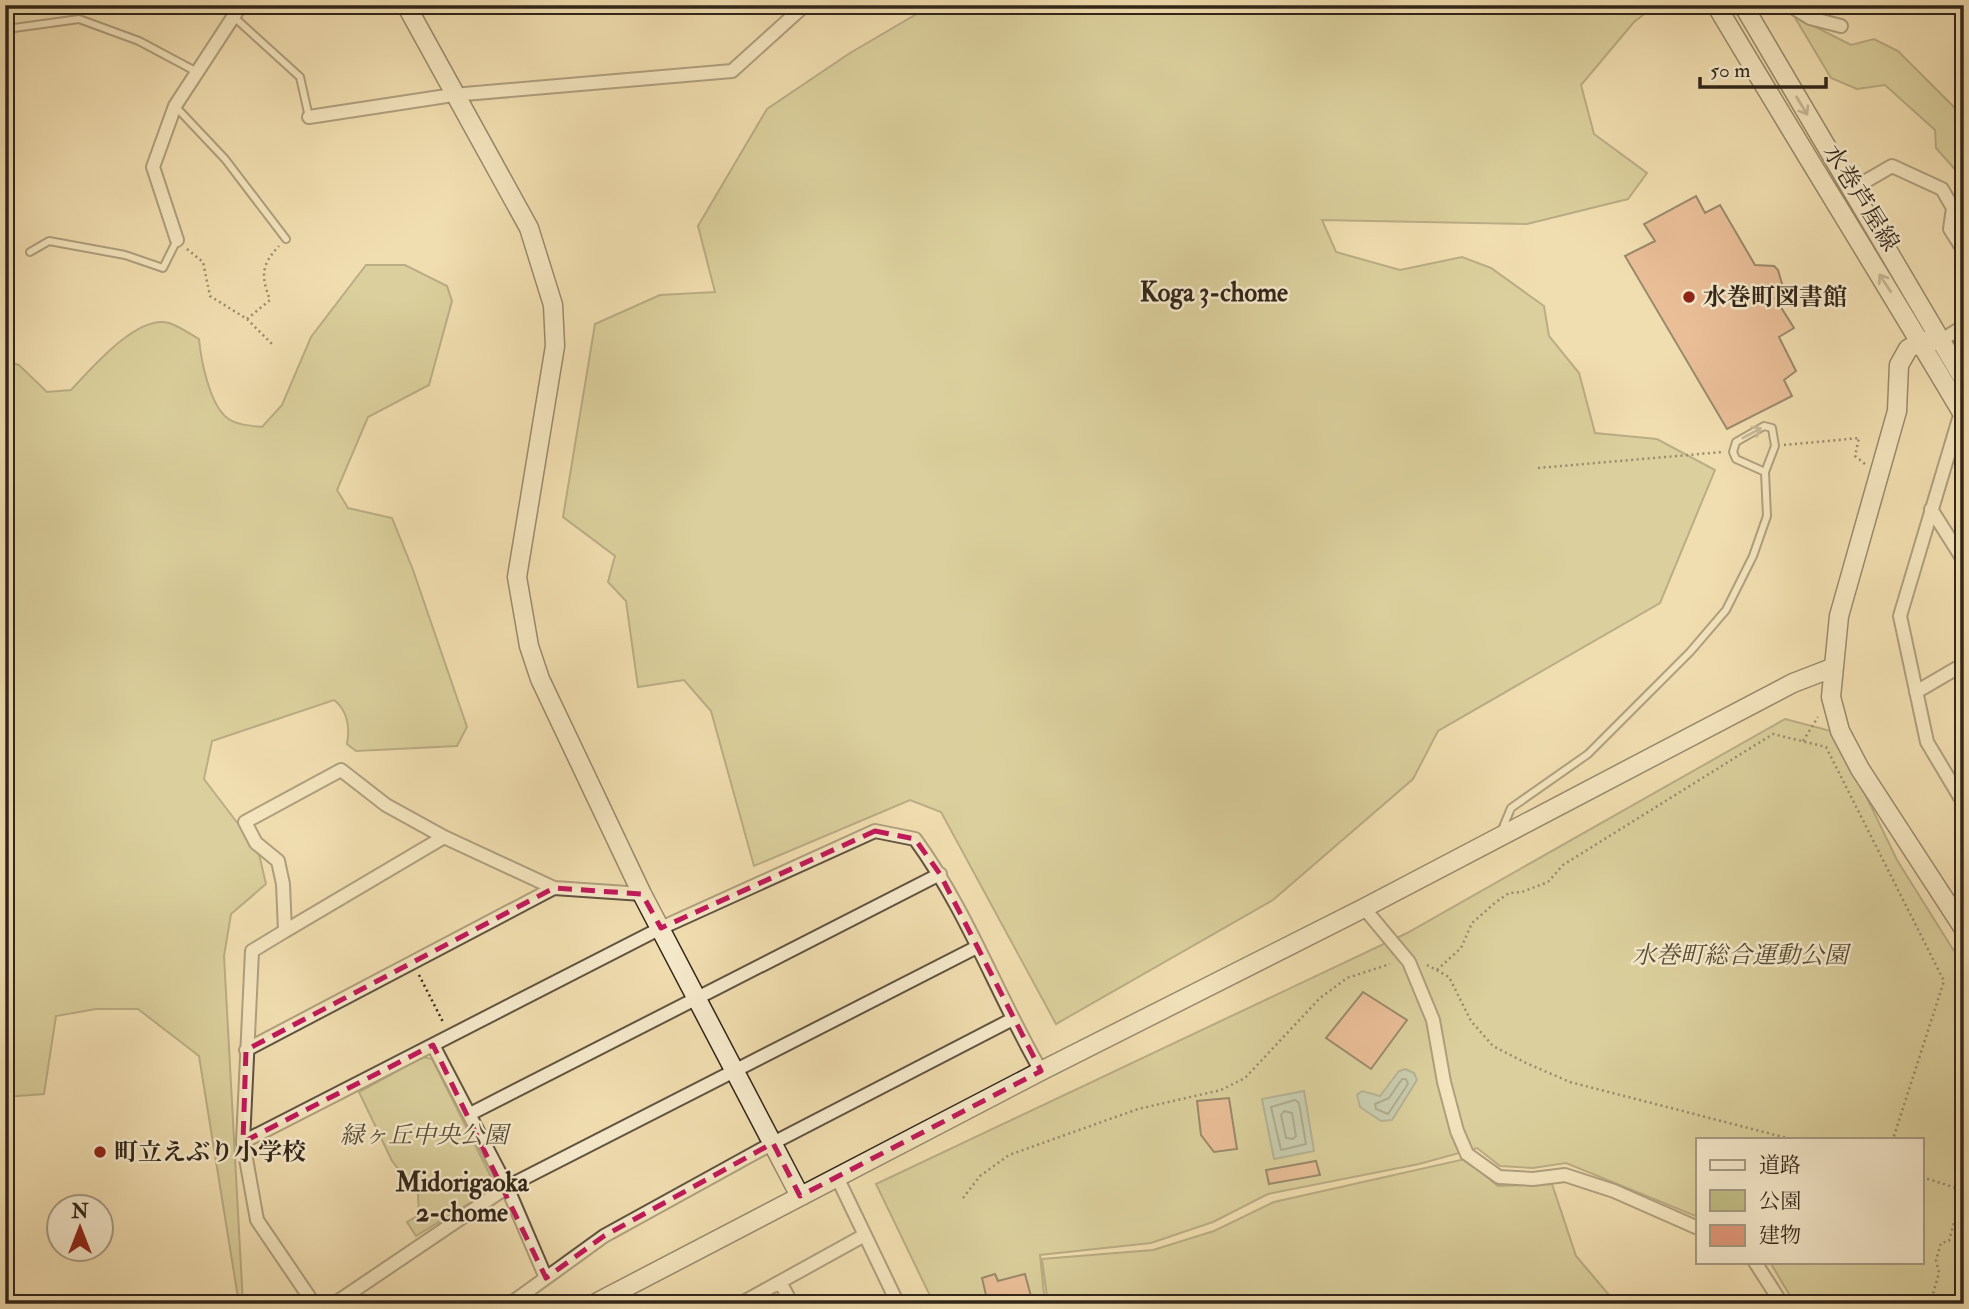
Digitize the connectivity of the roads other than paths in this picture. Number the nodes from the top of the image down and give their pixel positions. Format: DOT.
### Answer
graph roads {
  1 [pos="241,5"];
  2 [pos="406,5"];
  3 [pos="805,5"];
  4 [pos="1716,5"];
  5 [pos="1743,5"];
  6 [pos="1789,5"];
  7 [pos="234,18"];
  8 [pos="1841,26"];
  9 [pos="5,33"];
  10 [pos="197,72"];
  11 [pos="453,95"];
  12 [pos="175,106"];
  13 [pos="309,117"];
  14 [pos="1852,189"];
  15 [pos="1958,208"];
  16 [pos="286,239"];
  17 [pos="177,240"];
  18 [pos="1964,251"];
  19 [pos="30,252"];
  20 [pos="1964,326"];
  21 [pos="1922,341"];
  22 [pos="1940,341"];
  23 [pos="1964,380"];
  24 [pos="1962,414"];
  25 [pos="1765,472"];
  26 [pos="1931,509"];
  27 [pos="1964,561"];
  28 [pos="1964,664"];
  29 [pos="1832,668"];
  30 [pos="1916,692"];
  31 [pos="1964,804"];
  32 [pos="444,837"];
  33 [pos="1483,844"];
  34 [pos="940,874"];
  35 [pos="554,888"];
  36 [pos="642,894"];
  37 [pos="1364,908"];
  38 [pos="661,928"];
  39 [pos="1964,929"];
  40 [pos="285,932"];
  41 [pos="977,947"];
  42 [pos="697,999"];
  43 [pos="1011,1020"];
  44 [pos="433,1045"];
  45 [pos="246,1050"];
  46 [pos="736,1070"];
  47 [pos="1041,1071"];
  48 [pos="470,1114"];
  49 [pos="243,1142"];
  50 [pos="773,1143"];
  51 [pos="836,1177"];
  52 [pos="507,1187"];
  53 [pos="800,1196"];
  54 [pos="1696,1227"];
  55 [pos="863,1236"];
  56 [pos="1756,1264"];
  57 [pos="547,1278"];
  58 [pos="780,1282"];
  59 [pos="314,1304"];
  60 [pos="334,1304"];
  61 [pos="510,1304"];
  62 [pos="594,1304"];
  63 [pos="740,1304"];
  64 [pos="792,1304"];
  65 [pos="898,1304"];
  66 [pos="1782,1304"];
  1 -- 7 [label="street"];
  2 -- 11 [label="street"];
  3 -- 11 [label="street"];
  21 -- 4 [label="street, 水巻芦屋線, one-way"];
  5 -- 14 [label="street, 水巻芦屋線, one-way"];
  6 -- 8 [label="street"];
  7 -- 10 [label="street"];
  7 -- 13 [label="lane"];
  9 -- 10 [label="lane"];
  10 -- 12 [label="street"];
  11 -- 13 [label="street"];
  11 -- 36 [label="street"];
  12 -- 16 [label="lane"];
  12 -- 17 [label="street"];
  14 -- 15 [label="street"];
  14 -- 22 [label="street, 水巻芦屋線"];
  15 -- 18 [label="street"];
  17 -- 19 [label="lane"];
  20 -- 22 [label="street"];
  21 -- 22 [label="street"];
  21 -- 24 [label="street, 水巻芦屋線"];
  21 -- 29 [label="street"];
  22 -- 23 [label="street, 水巻芦屋線"];
  24 -- 26 [label="street"];
  25 -- 25 [label="lane, one-way"];
  25 -- 33 [label="lane"];
  26 -- 27 [label="street"];
  26 -- 30 [label="street"];
  28 -- 30 [label="street"];
  29 -- 33 [label="street"];
  29 -- 39 [label="street"];
  30 -- 31 [label="street"];
  32 -- 35 [label="street"];
  32 -- 40 [label="street"];
  32 -- 40 [label="street"];
  33 -- 37 [label="street"];
  34 -- 38 [label="street"];
  34 -- 41 [label="street"];
  34 -- 42 [label="street"];
  35 -- 36 [label="street"];
  35 -- 45 [label="street"];
  36 -- 38 [label="street"];
  37 -- 47 [label="street"];
  37 -- 54 [label="street"];
  38 -- 42 [label="street"];
  38 -- 44 [label="street"];
  40 -- 45 [label="street"];
  41 -- 43 [label="street"];
  41 -- 46 [label="street"];
  42 -- 46 [label="street"];
  42 -- 48 [label="street"];
  43 -- 47 [label="street"];
  43 -- 50 [label="street"];
  44 -- 48 [label="street"];
  44 -- 49 [label="street"];
  45 -- 49 [label="street"];
  46 -- 50 [label="street"];
  46 -- 52 [label="street"];
  47 -- 51 [label="street"];
  48 -- 52 [label="street"];
  49 -- 59 [label="street"];
  50 -- 53 [label="street"];
  50 -- 57 [label="street"];
  51 -- 53 [label="street"];
  51 -- 55 [label="street"];
  52 -- 57 [label="street"];
  52 -- 60 [label="street"];
  53 -- 62 [label="street"];
  55 -- 58 [label="street"];
  55 -- 65 [label="street"];
  56 -- 66 [label="street"];
  57 -- 61 [label="street"];
  58 -- 63 [label="street"];
  58 -- 64 [label="street"];
}
